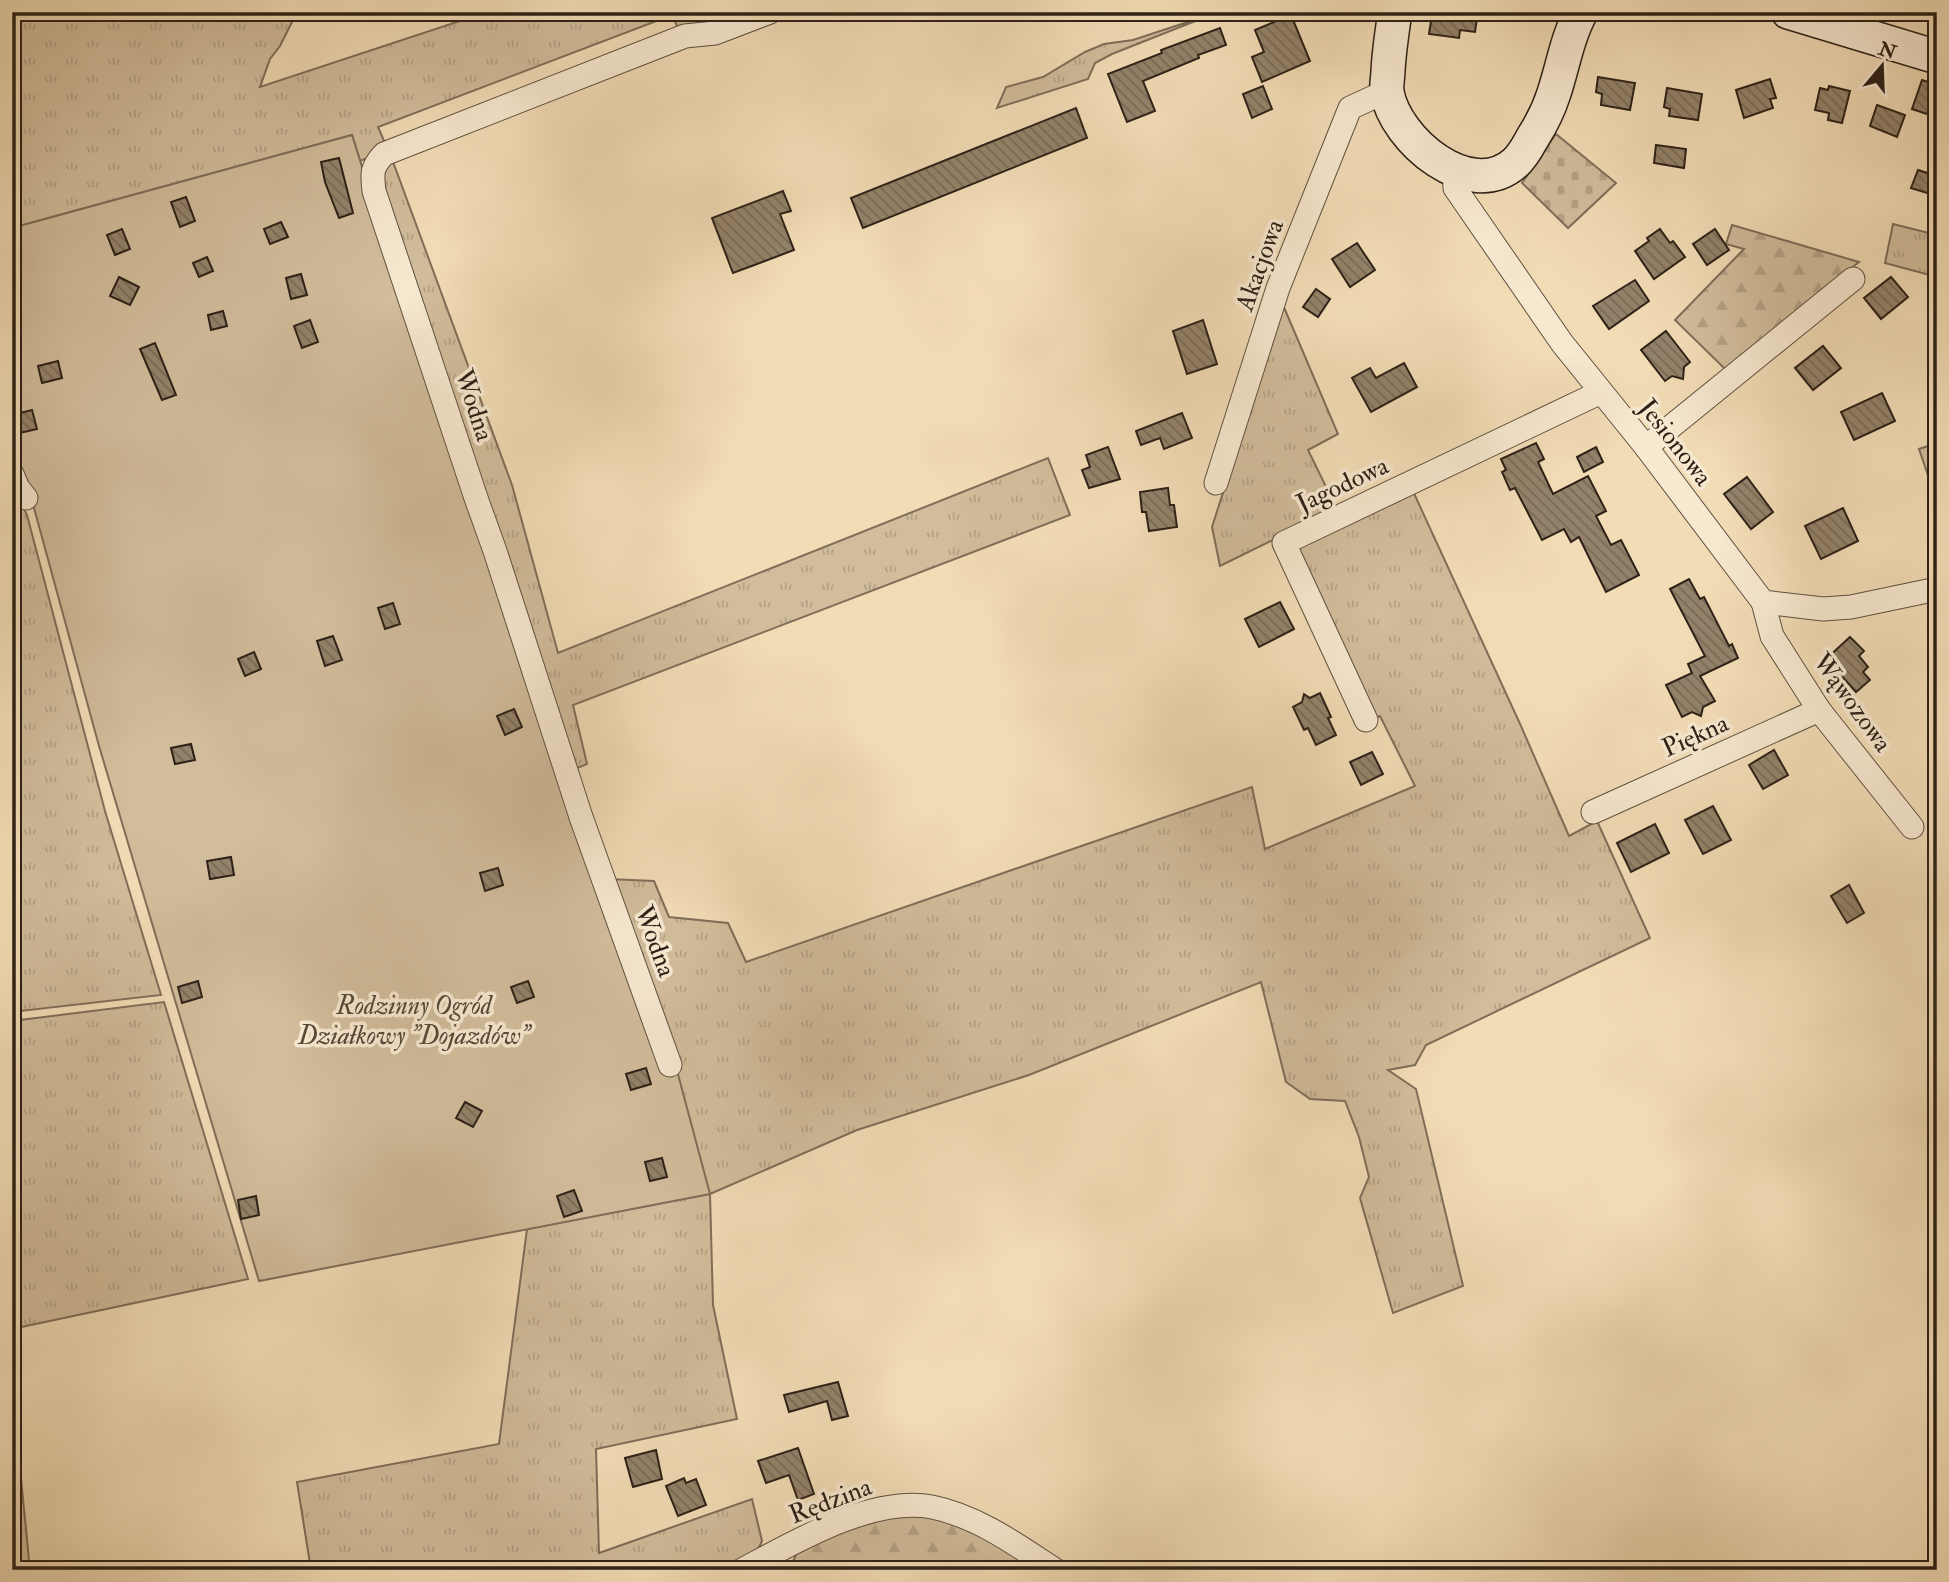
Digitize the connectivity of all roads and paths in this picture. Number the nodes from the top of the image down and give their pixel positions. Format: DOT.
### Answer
graph roads {
  1 [pos="770,12"];
  2 [pos="1395,12"];
  3 [pos="1581,12"];
  4 [pos="1788,12"];
  5 [pos="1937,57"];
  6 [pos="1387,91"];
  7 [pos="1454,170"];
  8 [pos="1853,279"];
  9 [pos="1601,392"];
  10 [pos="1646,447"];
  11 [pos="12,474"];
  12 [pos="1216,483"];
  13 [pos="26,498"];
  14 [pos="1937,589"];
  15 [pos="1763,602"];
  16 [pos="1819,710"];
  17 [pos="1366,720"];
  18 [pos="1593,812"];
  19 [pos="1912,827"];
  20 [pos="670,1065"];
  21 [pos="742,1570"];
  22 [pos="1055,1570"];
  1 -- 20 [label="street, Wodna"];
  2 -- 6 [label="street"];
  3 -- 7 [label="street"];
  4 -- 5 [label="street"];
  6 -- 7 [label="street"];
  6 -- 12 [label="street, Akacjowa"];
  7 -- 9 [label="street, Jesionowa"];
  8 -- 10 [label="street"];
  9 -- 10 [label="street, Jesionowa"];
  9 -- 17 [label="street, Jagodowa"];
  10 -- 15 [label="street, Jesionowa"];
  11 -- 13 [label="street"];
  14 -- 15 [label="street"];
  15 -- 16 [label="street, Wąwozowa"];
  16 -- 18 [label="street, Piękna"];
  16 -- 19 [label="street, Wąwozowa"];
  21 -- 22 [label="street, Rędzina"];
}
